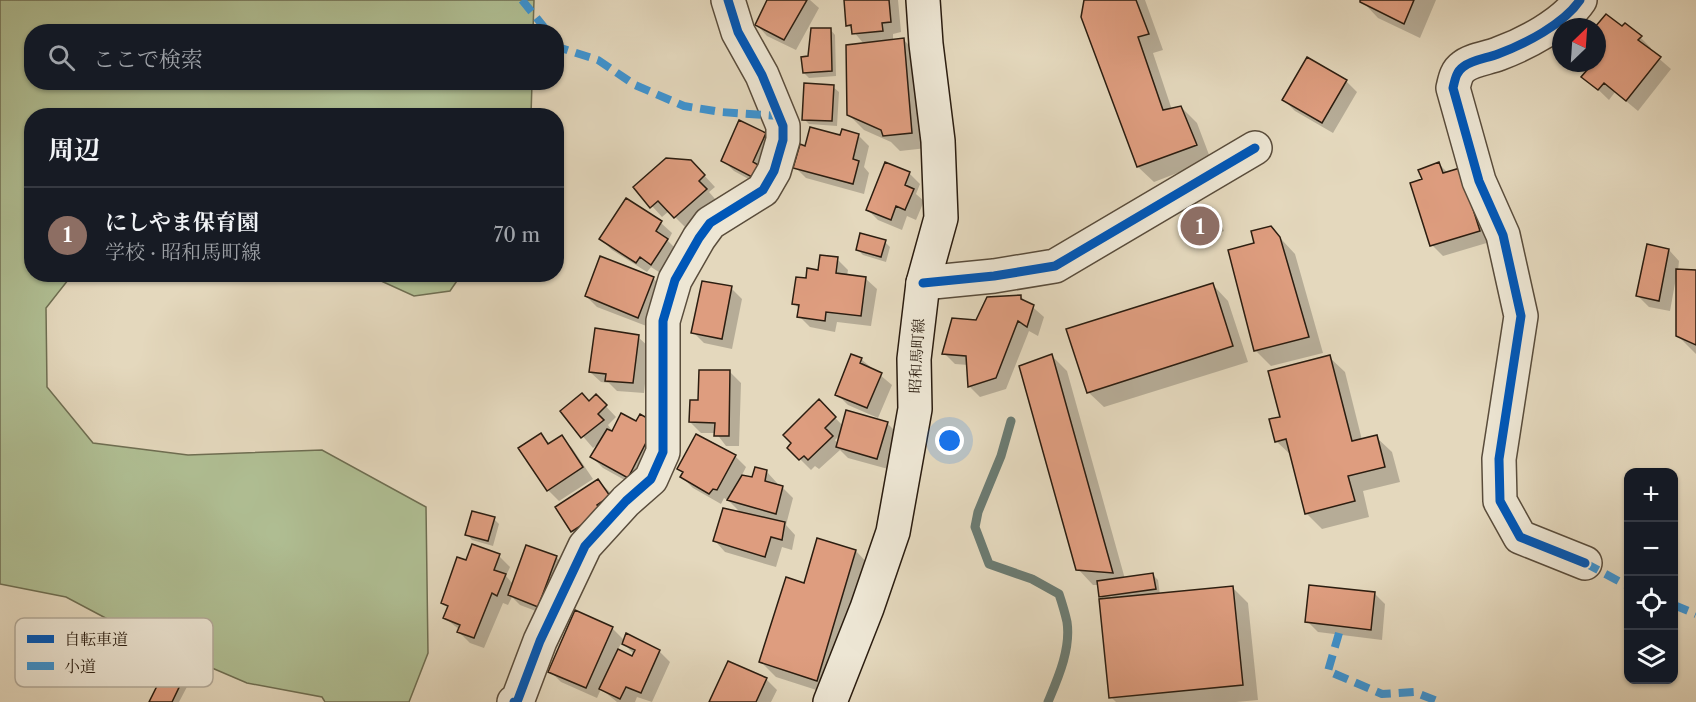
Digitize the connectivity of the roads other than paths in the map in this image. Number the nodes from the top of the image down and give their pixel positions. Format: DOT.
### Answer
graph roads {
  1 [pos="728,0"];
  2 [pos="923,0"];
  3 [pos="1580,0"];
  4 [pos="1255,148"];
  5 [pos="923,283"];
  6 [pos="1585,563"];
  7 [pos="517,702"];
  8 [pos="830,702"];
  1 -- 7 [label="street"];
  2 -- 5 [label="street, 昭和馬町線"];
  3 -- 6 [label="street"];
  4 -- 5 [label="street"];
  5 -- 8 [label="street, 昭和馬町線"];
}
